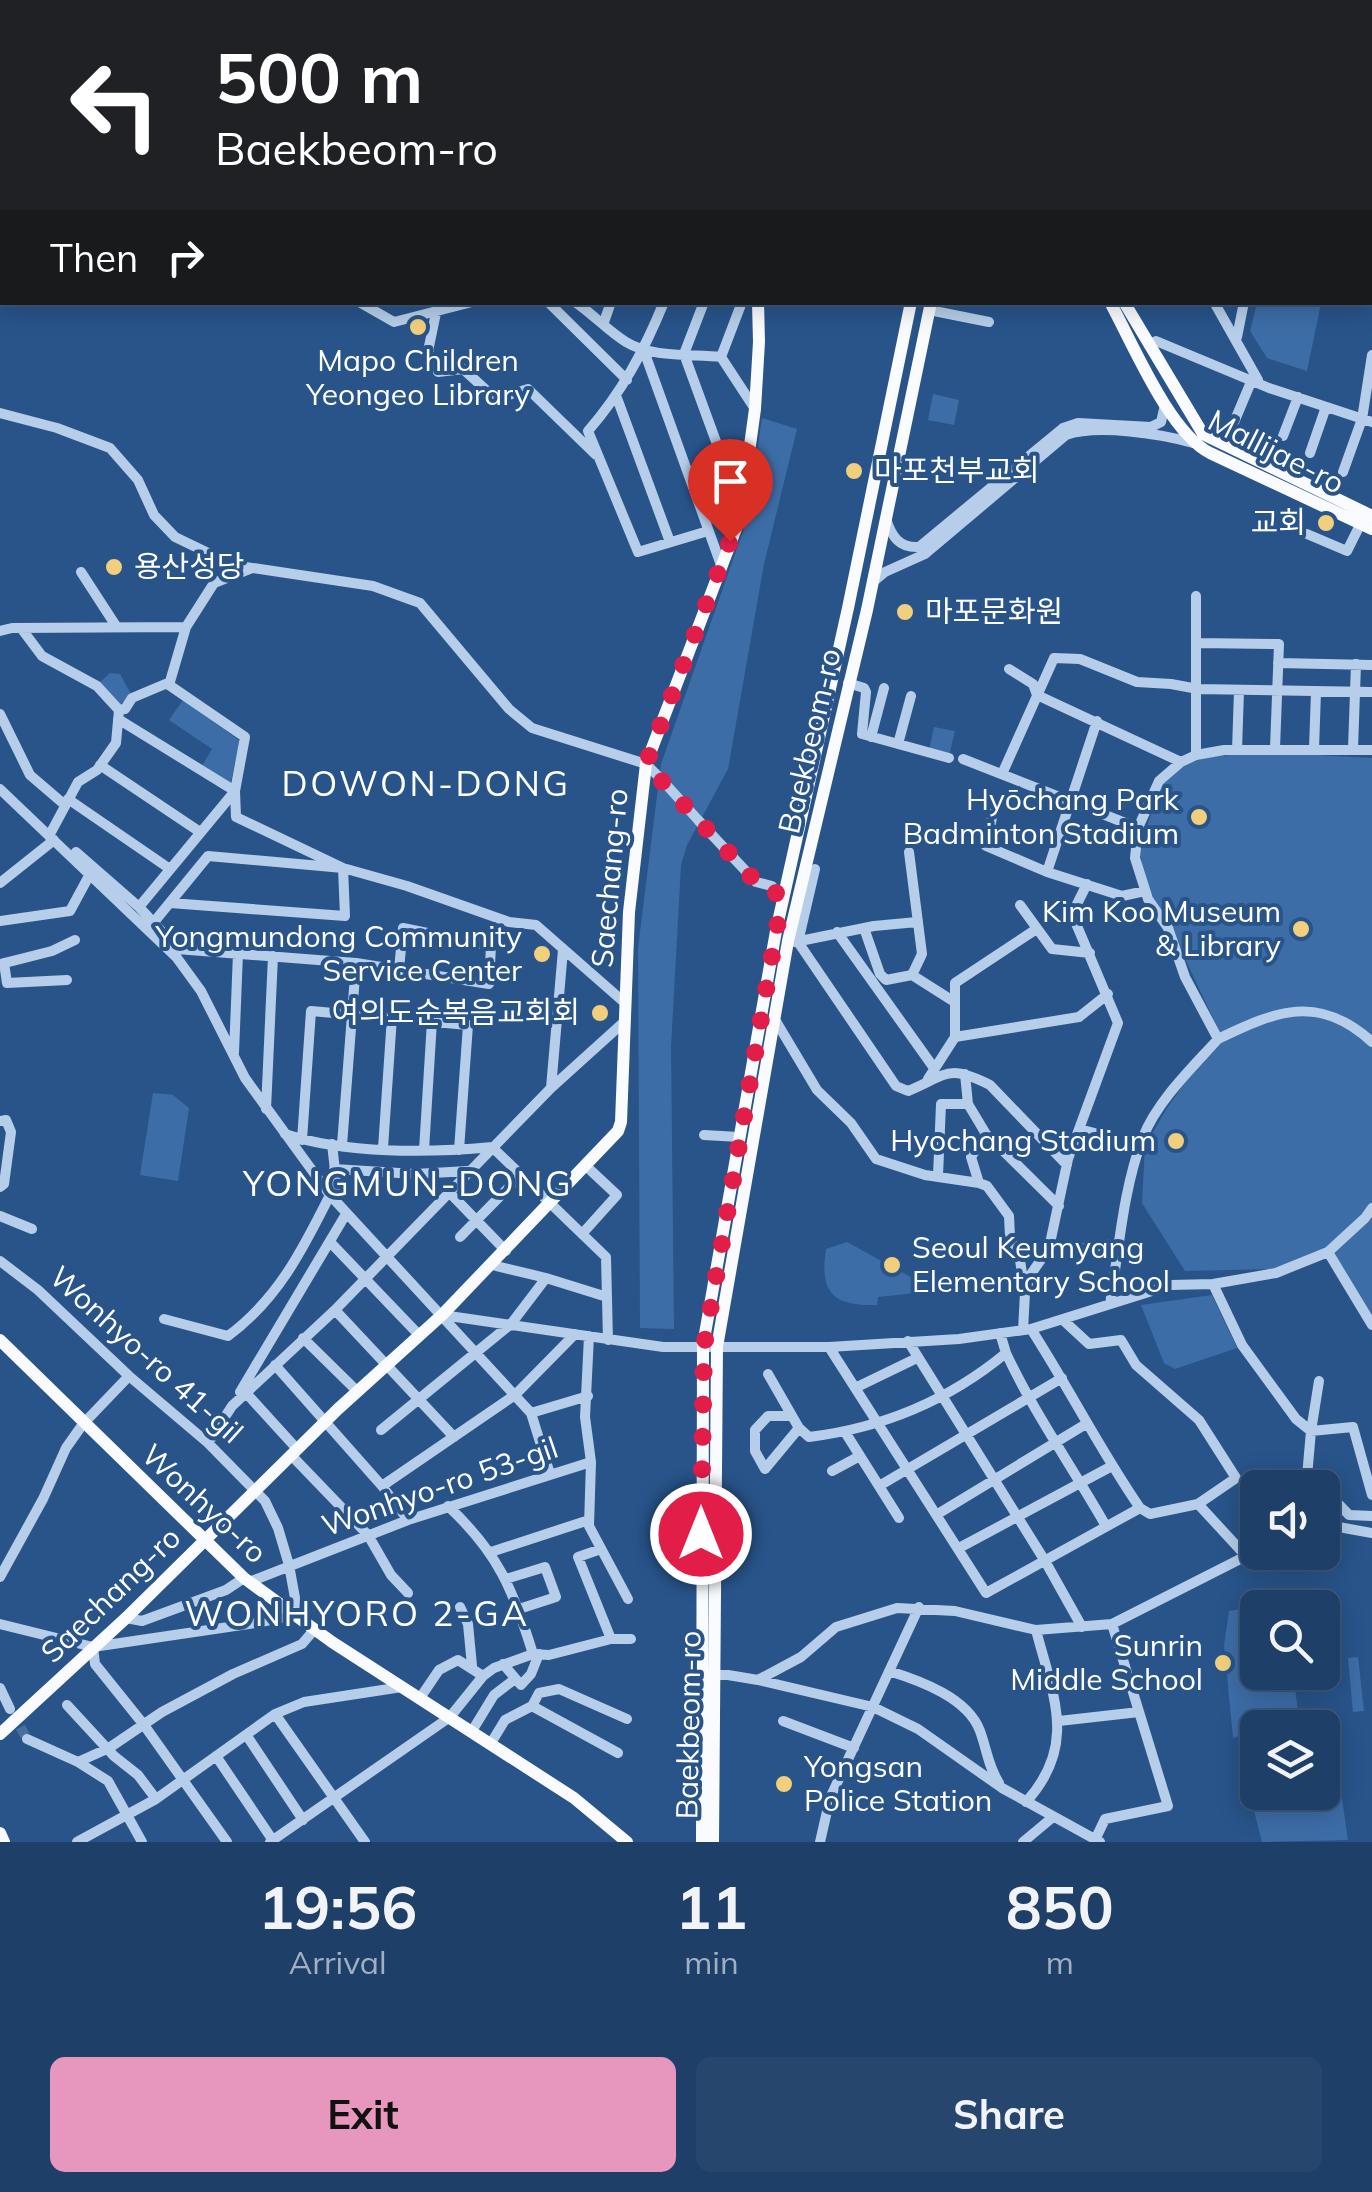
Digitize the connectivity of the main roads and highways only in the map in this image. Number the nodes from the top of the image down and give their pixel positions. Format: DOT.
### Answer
graph roads {
  1 [pos="758,305"];
  2 [pos="911,305"];
  3 [pos="1112,305"];
  4 [pos="1126,305"];
  5 [pos="930,306"];
  6 [pos="890,407"];
  7 [pos="908,410"];
  8 [pos="1213,448"];
  9 [pos="1368,523"];
  10 [pos="848,608"];
  11 [pos="867,610"];
  12 [pos="776,931"];
  13 [pos="793,941"];
  14 [pos="722,1279"];
  15 [pos="0,1340"];
  16 [pos="708,1422"];
  17 [pos="204,1540"];
  18 [pos="708,1677"];
  19 [pos="0,1734"];
  20 [pos="0,1833"];
  21 [pos="4,1842"];
  22 [pos="627,1842"];
  23 [pos="702,1842"];
  24 [pos="713,1842"];
  1 -- 17 [label="main road, Saechang-ro"];
  2 -- 6 [label="main road, Baekbeom-ro"];
  3 -- 8 [label="main road, Mallijae-ro"];
  4 -- 8 [label="main road, Mallijae-ro"];
  5 -- 7 [label="main road, Baekbeom-ro"];
  6 -- 7 [label="main road"];
  6 -- 10 [label="main road, Baekbeom-ro"];
  7 -- 11 [label="main road, Baekbeom-ro"];
  8 -- 9 [label="main road, Mallijae-ro"];
  10 -- 11 [label="main road"];
  10 -- 12 [label="main road, Baekbeom-ro"];
  11 -- 13 [label="main road, Baekbeom-ro"];
  12 -- 13 [label="main road"];
  12 -- 14 [label="main road, Baekbeom-ro"];
  13 -- 14 [label="main road, Baekbeom-ro"];
  14 -- 16 [label="main road, Baekbeom-ro"];
  15 -- 17 [label="main road, Wonhyo-ro"];
  16 -- 18 [label="main road, Baekbeom-ro"];
  16 -- 18 [label="main road, Baekbeom-ro"];
  17 -- 19 [label="main road, Saechang-ro"];
  17 -- 22 [label="main road, Wonhyo-ro"];
  18 -- 23 [label="main road, Baekbeom-ro"];
  18 -- 24 [label="main road, Baekbeom-ro"];
  20 -- 21 [label="main road"];
}
